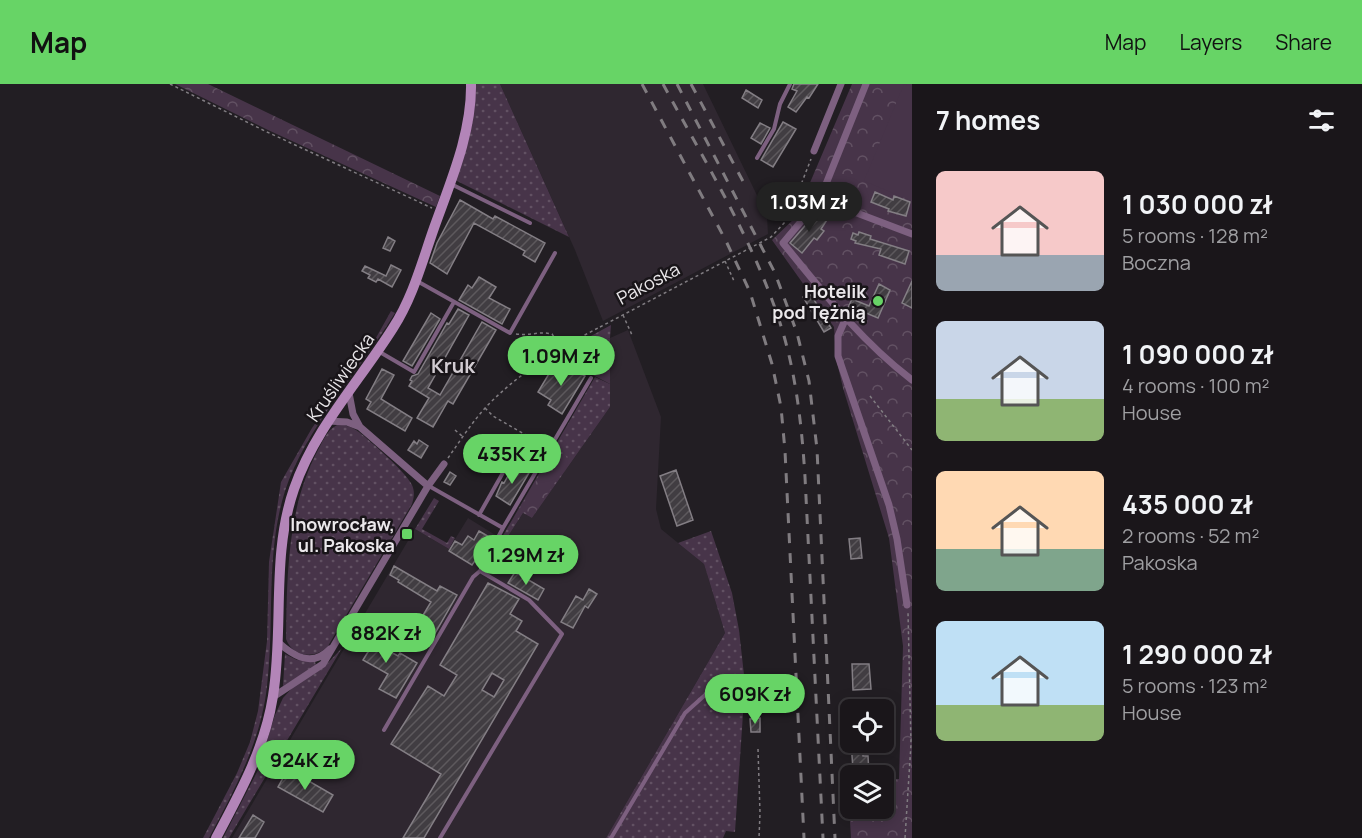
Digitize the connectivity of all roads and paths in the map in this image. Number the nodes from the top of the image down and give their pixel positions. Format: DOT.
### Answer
graph roads {
  1 [pos="170,84"];
  2 [pos="471,84"];
  3 [pos="790,84"];
  4 [pos="841,84"];
  5 [pos="866,84"];
  6 [pos="814,151"];
  7 [pos="758,158"];
  8 [pos="449,183"];
  9 [pos="820,199"];
  10 [pos="440,212"];
  11 [pos="530,223"];
  12 [pos="912,234"];
  13 [pos="555,254"];
  14 [pos="726,263"];
  15 [pos="734,280"];
  16 [pos="417,281"];
  17 [pos="454,302"];
  18 [pos="624,316"];
  19 [pos="845,320"];
  20 [pos="510,333"];
  21 [pos="632,335"];
  22 [pos="561,347"];
  23 [pos="378,351"];
  24 [pos="591,378"];
  25 [pos="912,380"];
  26 [pos="350,390"];
  27 [pos="870,396"];
  28 [pos="485,408"];
  29 [pos="327,421"];
  30 [pos="360,427"];
  31 [pos="455,430"];
  32 [pos="463,436"];
  33 [pos="549,449"];
  34 [pos="912,450"];
  35 [pos="444,464"];
  36 [pos="538,469"];
  37 [pos="428,486"];
  38 [pos="479,515"];
  39 [pos="503,528"];
  40 [pos="480,571"];
  41 [pos="909,604"];
  42 [pos="278,642"];
  43 [pos="335,644"];
  44 [pos="724,678"];
  45 [pos="273,697"];
  46 [pos="384,730"];
  47 [pos="758,748"];
  48 [pos="216,838"];
  49 [pos="440,838"];
  50 [pos="611,838"];
  51 [pos="759,838"];
  52 [pos="905,838"];
  1 -- 10 [label="path"];
  2 -- 8 [label="main road, Kruśliwiecka"];
  3 -- 7 [label="lane"];
  4 -- 6 [label="street"];
  5 -- 9 [label="street"];
  6 -- 14 [label="path, Pakoska, bridge"];
  8 -- 10 [label="main road, Kruśliwiecka"];
  8 -- 11 [label="lane"];
  9 -- 12 [label="street"];
  9 -- 19 [label="street"];
  10 -- 16 [label="main road, Kruśliwiecka"];
  13 -- 20 [label="lane"];
  14 -- 15 [label="path"];
  14 -- 18 [label="path, Pakoska, bridge"];
  16 -- 17 [label="lane"];
  16 -- 23 [label="main road, Kruśliwiecka"];
  17 -- 20 [label="lane"];
  17 -- 23 [label="lane"];
  18 -- 21 [label="path"];
  18 -- 22 [label="path, Pakoska, bridge"];
  19 -- 25 [label="street"];
  19 -- 41 [label="street"];
  20 -- 22 [label="path"];
  22 -- 28 [label="path, Pakoska"];
  23 -- 26 [label="main road, Kruśliwiecka"];
  24 -- 33 [label="lane"];
  26 -- 29 [label="main road, Kruśliwiecka"];
  26 -- 30 [label="street"];
  27 -- 34 [label="path"];
  28 -- 32 [label="path, Pakoska"];
  28 -- 33 [label="path"];
  29 -- 30 [label="street"];
  29 -- 42 [label="main road, Kruśliwiecka"];
  30 -- 37 [label="street"];
  31 -- 32 [label="path"];
  32 -- 35 [label="path, Pakoska"];
  33 -- 36 [label="lane"];
  35 -- 37 [label="street"];
  36 -- 38 [label="lane"];
  36 -- 39 [label="lane"];
  37 -- 38 [label="lane"];
  37 -- 43 [label="street"];
  38 -- 39 [label="lane"];
  39 -- 40 [label="lane"];
  40 -- 46 [label="lane"];
  40 -- 49 [label="lane"];
  41 -- 52 [label="path"];
  42 -- 43 [label="street"];
  42 -- 45 [label="main road, Kruśliwiecka"];
  43 -- 45 [label="street"];
  44 -- 50 [label="lane"];
  45 -- 48 [label="main road"];
  47 -- 51 [label="path"];
}
